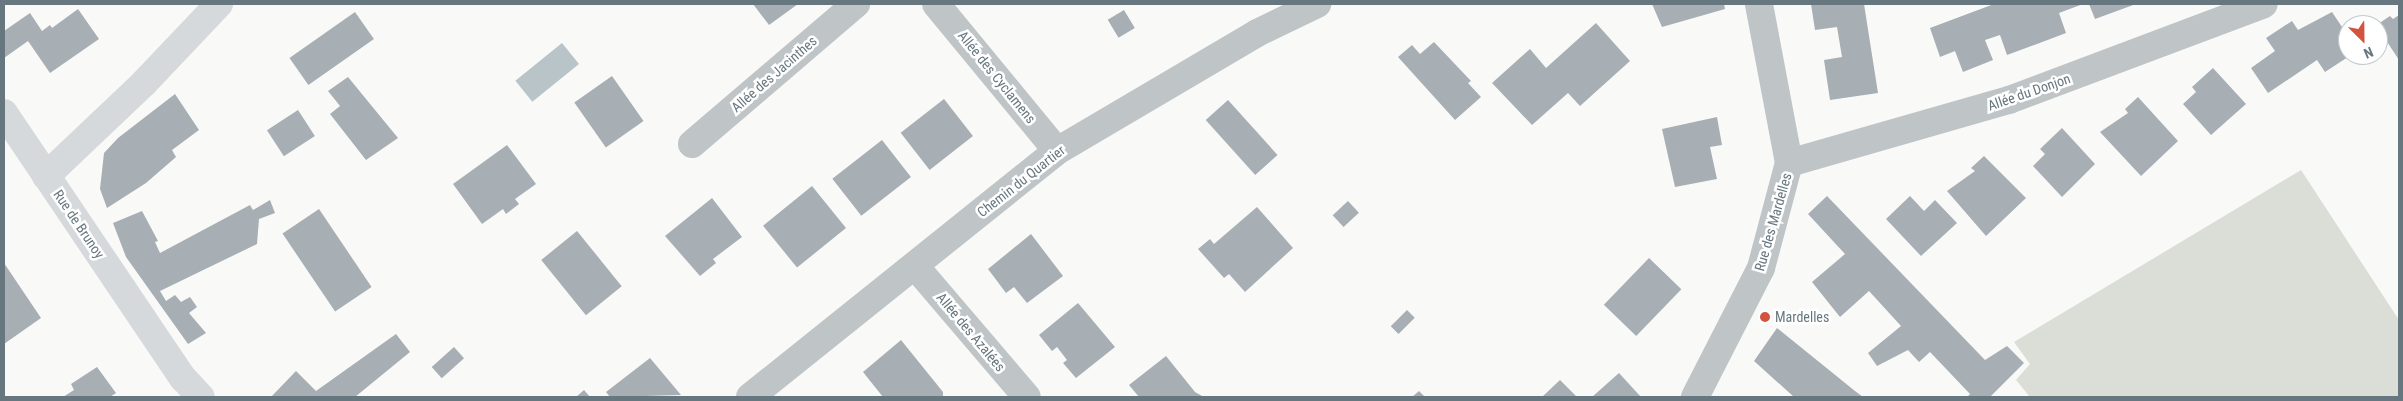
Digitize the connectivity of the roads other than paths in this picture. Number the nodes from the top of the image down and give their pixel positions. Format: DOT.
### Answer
graph roads {
  1 [pos="219,4"];
  2 [pos="856,4"];
  3 [pos="936,4"];
  4 [pos="1317,4"];
  5 [pos="1760,4"];
  6 [pos="2264,4"];
  7 [pos="4,113"];
  8 [pos="692,144"];
  9 [pos="1057,151"];
  10 [pos="1789,163"];
  11 [pos="46,176"];
  12 [pos="915,266"];
  13 [pos="201,397"];
  14 [pos="750,397"];
  15 [pos="1027,397"];
  16 [pos="1695,397"];
  1 -- 11 [label="street, Rue de Brunoy"];
  2 -- 8 [label="street, Allée des Jacinthes"];
  3 -- 9 [label="street, Allée des Cyclamens"];
  4 -- 9 [label="street, Chemin du Quartier"];
  5 -- 10 [label="street, Rue des Mardelles"];
  6 -- 10 [label="street, Allée du Donjon"];
  7 -- 11 [label="street"];
  9 -- 12 [label="street, Chemin du Quartier"];
  10 -- 16 [label="street, Rue des Mardelles"];
  11 -- 13 [label="street, Rue de Brunoy"];
  12 -- 14 [label="street, Chemin du Quartier"];
  12 -- 15 [label="street, Allée des Azalées"];
}
